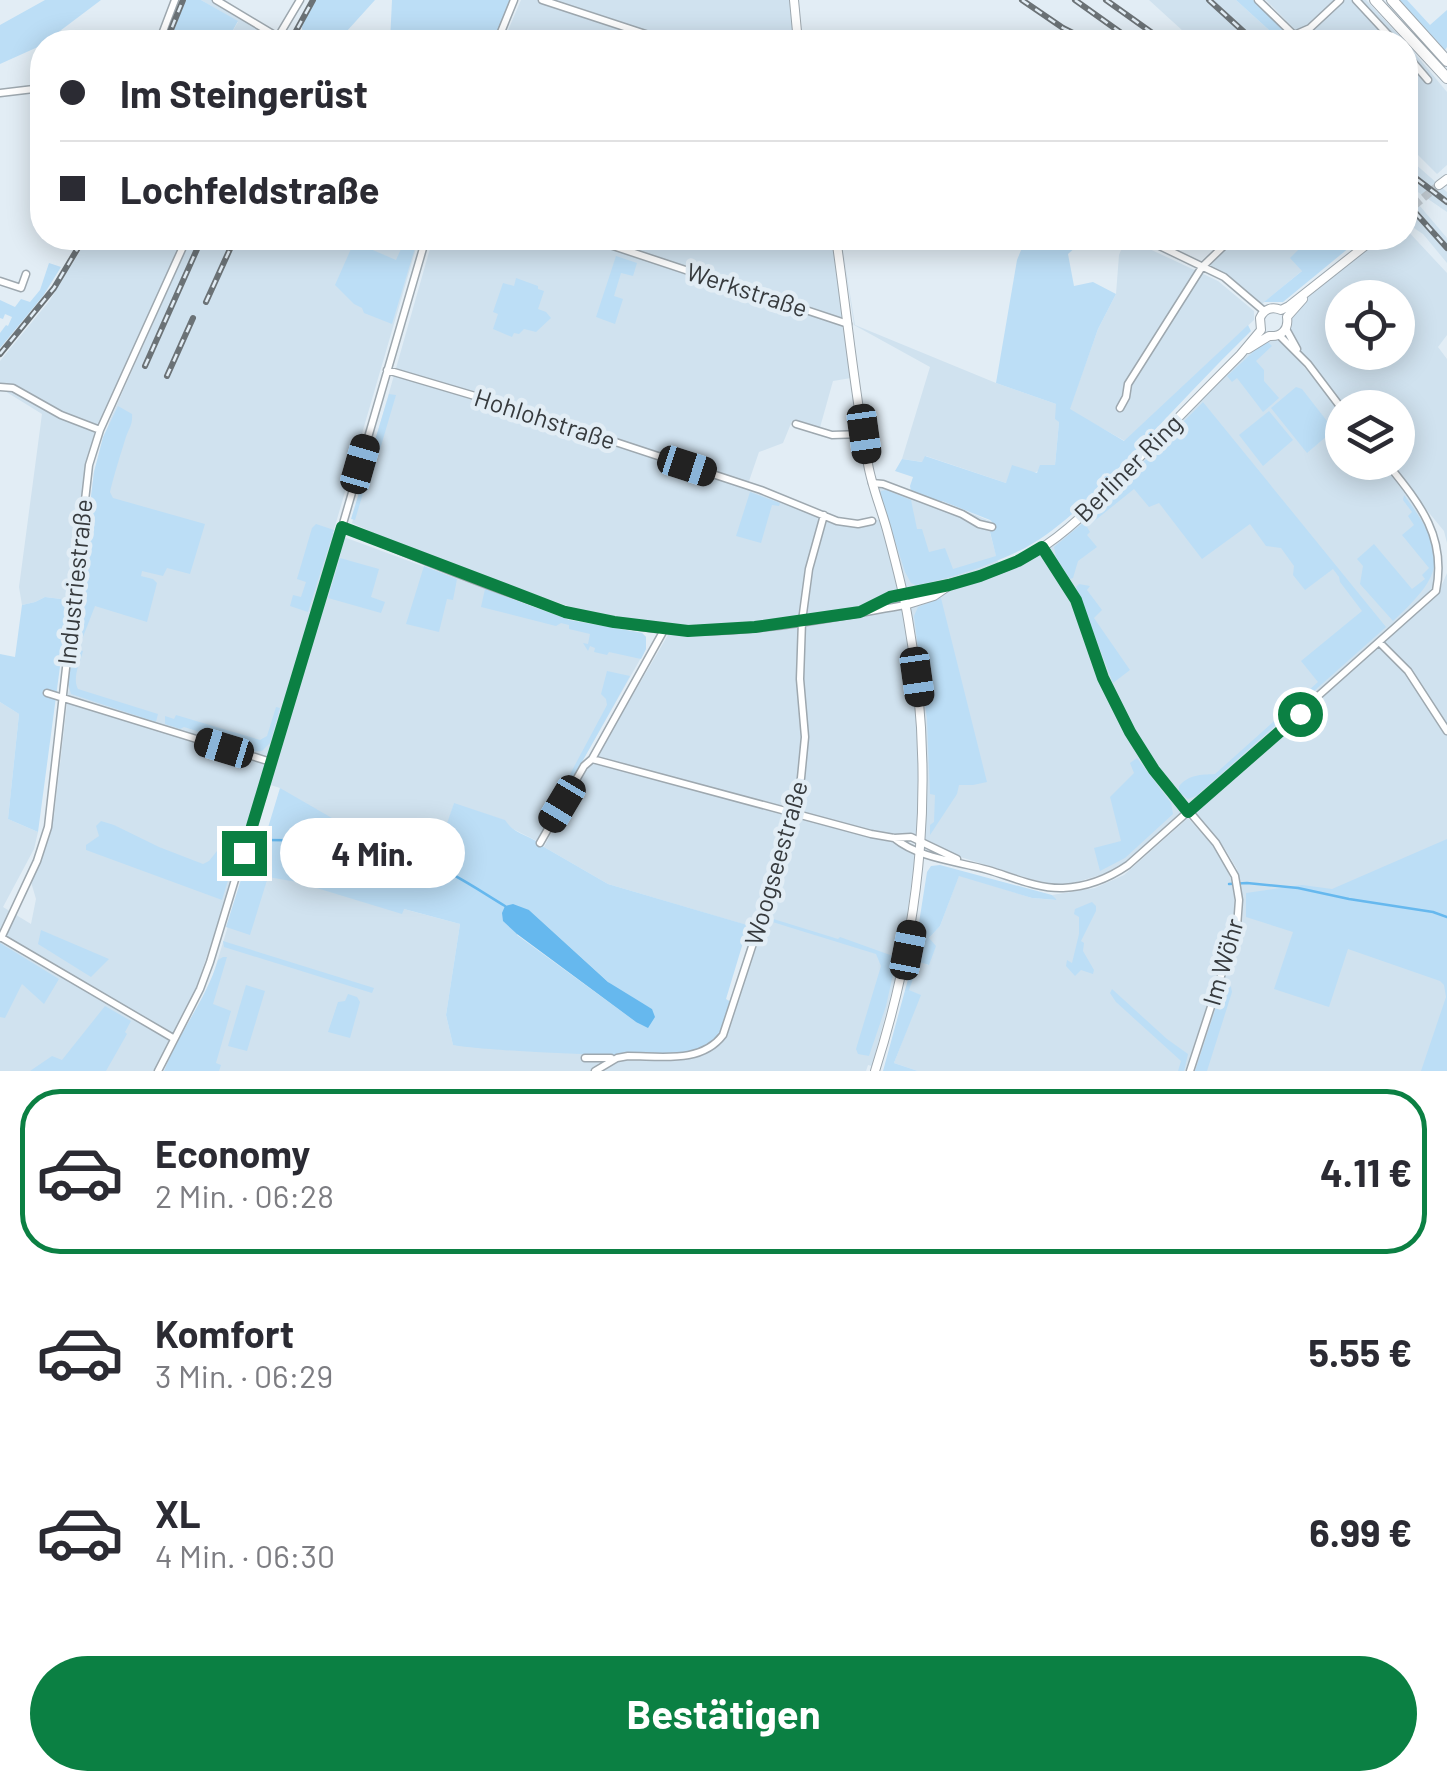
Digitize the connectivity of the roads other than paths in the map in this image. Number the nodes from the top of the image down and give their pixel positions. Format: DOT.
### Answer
graph roads {
  1 [pos="176,0"];
  2 [pos="216,0"];
  3 [pos="300,0"];
  4 [pos="514,0"];
  5 [pos="542,0"];
  6 [pos="794,0"];
  7 [pos="1258,0"];
  8 [pos="1340,0"];
  9 [pos="1356,0"];
  10 [pos="1376,0"];
  11 [pos="1392,0"];
  12 [pos="164,30"];
  13 [pos="264,30"];
  14 [pos="282,30"];
  15 [pos="501,30"];
  16 [pos="633,30"];
  17 [pos="797,30"];
  18 [pos="1289,30"];
  19 [pos="1305,30"];
  20 [pos="1384,30"];
  21 [pos="1403,30"];
  22 [pos="1418,46"];
  23 [pos="1447,61"];
  24 [pos="1418,69"];
  25 [pos="1447,78"];
  26 [pos="1428,80"];
  27 [pos="30,90"];
  28 [pos="0,94"];
  29 [pos="1447,178"];
  30 [pos="1439,185"];
  31 [pos="182,250"];
  32 [pos="422,250"];
  33 [pos="625,250"];
  34 [pos="838,250"];
  35 [pos="1167,250"];
  36 [pos="1220,250"];
  37 [pos="1360,250"];
  38 [pos="1202,267"];
  39 [pos="26,274"];
  40 [pos="0,281"];
  41 [pos="1264,311"];
  42 [pos="1284,314"];
  43 [pos="848,324"];
  44 [pos="1274,332"];
  45 [pos="387,370"];
  46 [pos="0,387"];
  47 [pos="1327,390"];
  48 [pos="1120,408"];
  49 [pos="796,424"];
  50 [pos="100,430"];
  51 [pos="864,434"];
  52 [pos="1400,480"];
  53 [pos="872,483"];
  54 [pos="824,515"];
  55 [pos="872,521"];
  56 [pos="342,527"];
  57 [pos="992,527"];
  58 [pos="1042,547"];
  59 [pos="949,585"];
  60 [pos="903,594"];
  61 [pos="906,605"];
  62 [pos="860,612"];
  63 [pos="802,621"];
  64 [pos="664,630"];
  65 [pos="1380,643"];
  66 [pos="46,693"];
  67 [pos="62,698"];
  68 [pos="1447,731"];
  69 [pos="592,759"];
  70 [pos="272,762"];
  71 [pos="793,811"];
  72 [pos="1188,812"];
  73 [pos="894,838"];
  74 [pos="922,841"];
  75 [pos="540,842"];
  76 [pos="921,853"];
  77 [pos="962,863"];
  78 [pos="1,937"];
  79 [pos="173,1038"];
  80 [pos="585,1058"];
  81 [pos="617,1058"];
  82 [pos="158,1071"];
  83 [pos="595,1071"];
  84 [pos="875,1071"];
  85 [pos="1190,1071"];
  1 -- 12 [label="street"];
  2 -- 13 [label="street"];
  3 -- 14 [label="street"];
  4 -- 15 [label="street"];
  5 -- 16 [label="street"];
  6 -- 17 [label="street"];
  7 -- 18 [label="street"];
  8 -- 19 [label="street"];
  9 -- 20 [label="street"];
  10 -- 21 [label="main road"];
  11 -- 23 [label="main road"];
  22 -- 25 [label="main road"];
  24 -- 26 [label="street"];
  27 -- 28 [label="street"];
  29 -- 30 [label="street"];
  31 -- 50 [label="street, Industriestraße"];
  32 -- 45 [label="street"];
  33 -- 43 [label="street, Werkstraße"];
  34 -- 43 [label="street"];
  35 -- 38 [label="street"];
  36 -- 38 [label="street"];
  37 -- 42 [label="street"];
  38 -- 41 [label="street"];
  38 -- 48 [label="street"];
  39 -- 40 [label="street"];
  41 -- 42 [label="street"];
  41 -- 44 [label="street"];
  42 -- 44 [label="street"];
  43 -- 51 [label="street"];
  44 -- 47 [label="street"];
  44 -- 58 [label="street, Berliner Ring"];
  45 -- 54 [label="street, Hohlohstraße"];
  45 -- 56 [label="street"];
  46 -- 50 [label="street"];
  49 -- 51 [label="street"];
  50 -- 67 [label="street, Industriestraße"];
  51 -- 53 [label="street"];
  52 -- 65 [label="street"];
  53 -- 57 [label="street"];
  53 -- 60 [label="street"];
  54 -- 55 [label="street, Hohlohstraße"];
  54 -- 63 [label="street, Woogseestraße"];
  56 -- 64 [label="street, Berliner Ring"];
  56 -- 70 [label="street"];
  58 -- 59 [label="street, Berliner Ring"];
  58 -- 72 [label="street, Im Wöhr"];
  59 -- 60 [label="street, Berliner Ring"];
  59 -- 61 [label="street, Berliner Ring"];
  60 -- 61 [label="street"];
  60 -- 62 [label="street, Berliner Ring"];
  61 -- 62 [label="street, Berliner Ring"];
  61 -- 74 [label="street"];
  62 -- 63 [label="street, Berliner Ring"];
  63 -- 64 [label="street, Berliner Ring"];
  63 -- 71 [label="street, Woogseestraße"];
  64 -- 69 [label="street"];
  65 -- 68 [label="street"];
  65 -- 72 [label="street"];
  66 -- 67 [label="street"];
  67 -- 70 [label="street"];
  67 -- 78 [label="street, Industriestraße"];
  69 -- 71 [label="street"];
  69 -- 75 [label="street"];
  70 -- 79 [label="street"];
  71 -- 73 [label="street"];
  71 -- 81 [label="street, Woogseestraße"];
  72 -- 77 [label="street"];
  72 -- 85 [label="street, Im Wöhr"];
  73 -- 74 [label="street"];
  73 -- 76 [label="street"];
  74 -- 76 [label="street"];
  74 -- 77 [label="street"];
  76 -- 77 [label="street"];
  76 -- 84 [label="street"];
  78 -- 79 [label="street"];
  79 -- 82 [label="street"];
  80 -- 81 [label="street, Woogseestraße"];
  81 -- 83 [label="street, Woogseestraße"];
}
